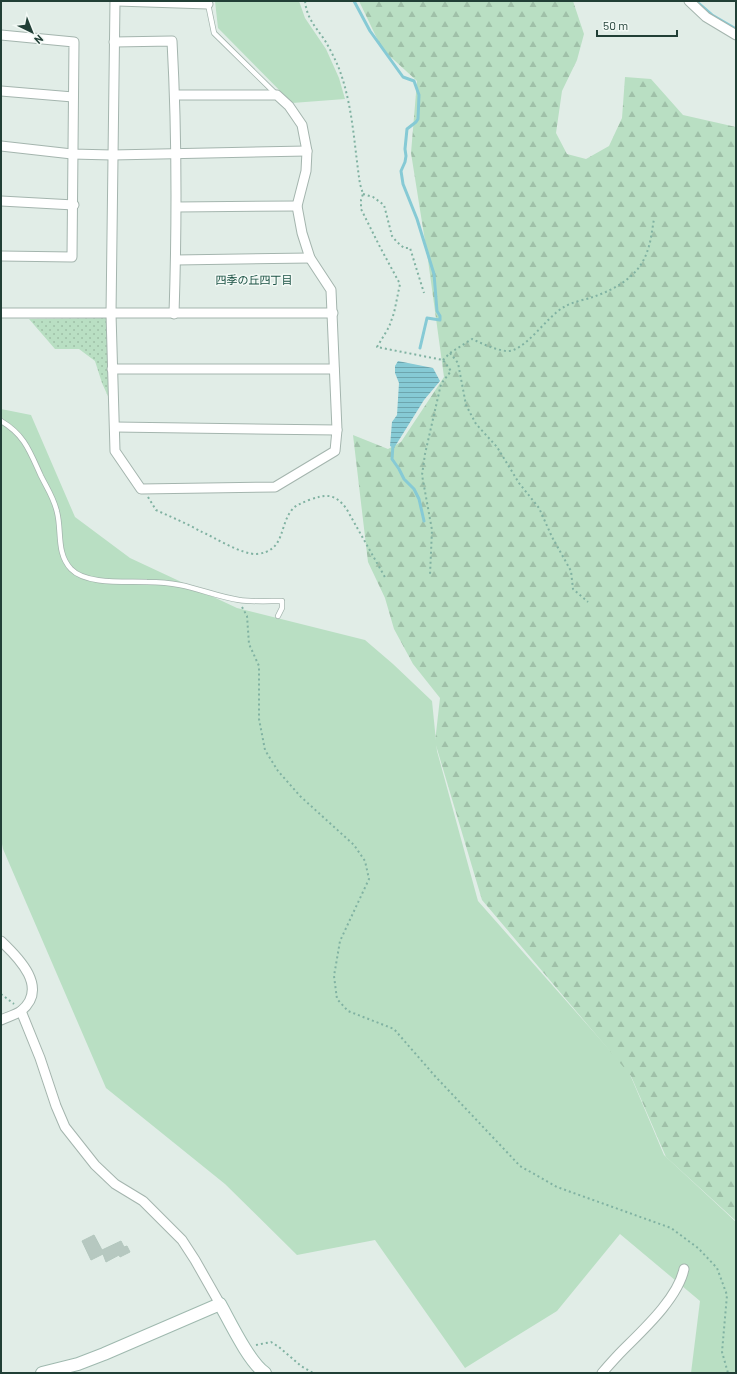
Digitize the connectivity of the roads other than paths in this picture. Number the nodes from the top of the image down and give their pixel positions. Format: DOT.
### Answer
graph roads {
  1 [pos="116,1"];
  2 [pos="689,1"];
  3 [pos="208,4"];
  4 [pos="1,35"];
  5 [pos="736,35"];
  6 [pos="114,42"];
  7 [pos="1,91"];
  8 [pos="175,95"];
  9 [pos="277,95"];
  10 [pos="73,97"];
  11 [pos="1,146"];
  12 [pos="307,151"];
  13 [pos="72,154"];
  14 [pos="176,154"];
  15 [pos="112,155"];
  16 [pos="1,201"];
  17 [pos="74,205"];
  18 [pos="297,206"];
  19 [pos="177,207"];
  20 [pos="1,256"];
  21 [pos="310,258"];
  22 [pos="176,260"];
  23 [pos="1,313"];
  24 [pos="333,313"];
  25 [pos="111,314"];
  26 [pos="174,314"];
  27 [pos="112,369"];
  28 [pos="334,369"];
  29 [pos="1,421"];
  30 [pos="115,427"];
  31 [pos="337,430"];
  32 [pos="278,616"];
  33 [pos="1,941"];
  34 [pos="21,1011"];
  35 [pos="1,1020"];
  36 [pos="684,1269"];
  37 [pos="220,1304"];
  38 [pos="42,1373"];
  39 [pos="265,1373"];
  40 [pos="602,1373"];
  1 -- 3 [label="street"];
  1 -- 6 [label="street"];
  2 -- 5 [label="street"];
  3 -- 9 [label="lane"];
  4 -- 10 [label="street"];
  6 -- 8 [label="street"];
  6 -- 15 [label="street"];
  7 -- 10 [label="street"];
  8 -- 9 [label="street"];
  8 -- 14 [label="street"];
  9 -- 12 [label="street"];
  10 -- 13 [label="street"];
  11 -- 13 [label="street"];
  12 -- 14 [label="street"];
  12 -- 18 [label="street"];
  13 -- 15 [label="street"];
  13 -- 17 [label="street"];
  14 -- 15 [label="street"];
  14 -- 19 [label="street"];
  15 -- 25 [label="street"];
  16 -- 17 [label="street"];
  17 -- 20 [label="street"];
  18 -- 19 [label="street"];
  18 -- 21 [label="street"];
  19 -- 22 [label="street"];
  21 -- 22 [label="street"];
  21 -- 24 [label="street"];
  22 -- 26 [label="street"];
  23 -- 25 [label="street"];
  24 -- 26 [label="street"];
  24 -- 28 [label="street"];
  25 -- 26 [label="street"];
  25 -- 27 [label="street"];
  27 -- 28 [label="street"];
  27 -- 30 [label="street"];
  28 -- 31 [label="street"];
  29 -- 32 [label="lane"];
  30 -- 31 [label="street"];
  30 -- 31 [label="street"];
  33 -- 34 [label="street"];
  34 -- 35 [label="street"];
  34 -- 37 [label="street"];
  36 -- 40 [label="street"];
  37 -- 38 [label="street"];
  37 -- 39 [label="street"];
}
